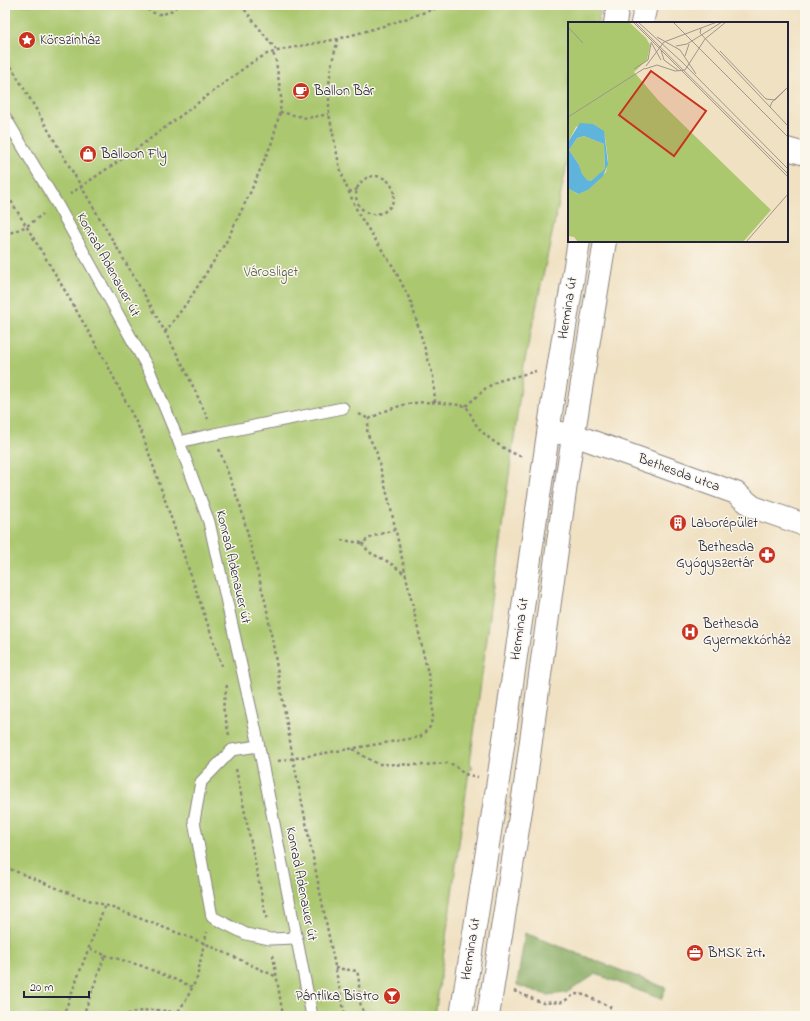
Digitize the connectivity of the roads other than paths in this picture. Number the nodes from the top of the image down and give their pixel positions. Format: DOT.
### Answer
graph roads {
  1 [pos="618,5"];
  2 [pos="646,5"];
  3 [pos="615,22"];
  4 [pos="642,22"];
  5 [pos="5,117"];
  6 [pos="788,149"];
  7 [pos="805,154"];
  8 [pos="579,242"];
  9 [pos="605,242"];
  10 [pos="344,408"];
  11 [pos="549,431"];
  12 [pos="574,435"];
  13 [pos="179,442"];
  14 [pos="805,525"];
  15 [pos="258,746"];
  16 [pos="296,938"];
  17 [pos="312,1016"];
  18 [pos="461,1016"];
  19 [pos="488,1016"];
  1 -- 3 [label="street"];
  2 -- 4 [label="street"];
  5 -- 13 [label="lane, Konrad Adenauer út"];
  6 -- 7 [label="street"];
  8 -- 11 [label="street, Hermina út"];
  9 -- 12 [label="street, Hermina út"];
  10 -- 13 [label="lane"];
  11 -- 12 [label="street, Bethesda utca"];
  11 -- 18 [label="street, Hermina út"];
  12 -- 14 [label="street, Bethesda utca"];
  12 -- 19 [label="street, Hermina út"];
  13 -- 15 [label="lane, Konrad Adenauer út"];
  15 -- 16 [label="lane, Konrad Adenauer út"];
  15 -- 16 [label="lane"];
  16 -- 17 [label="lane, Konrad Adenauer út"];
}
